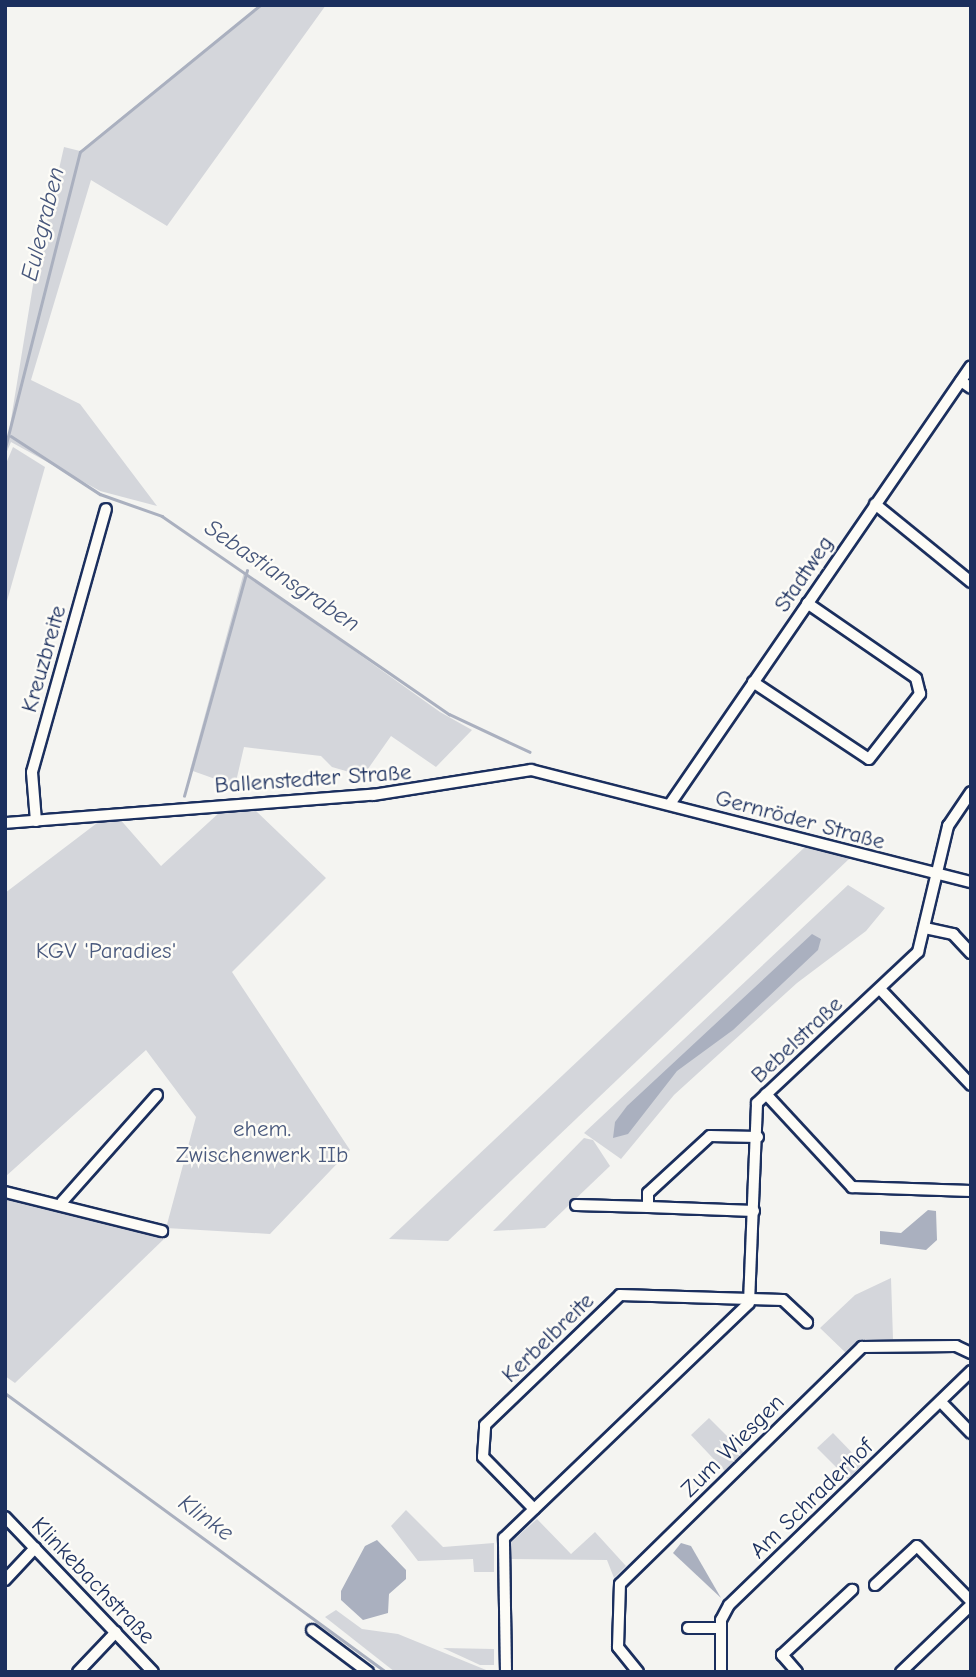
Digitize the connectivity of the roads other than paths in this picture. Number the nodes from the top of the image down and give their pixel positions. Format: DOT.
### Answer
graph roads {
  1 [pos="971,366"];
  2 [pos="961,381"];
  3 [pos="971,388"];
  4 [pos="875,504"];
  5 [pos="106,509"];
  6 [pos="971,582"];
  7 [pos="807,603"];
  8 [pos="753,682"];
  9 [pos="620,792"];
  10 [pos="971,792"];
  11 [pos="670,804"];
  12 [pos="36,821"];
  13 [pos="5,823"];
  14 [pos="935,877"];
  15 [pos="971,882"];
  16 [pos="925,928"];
  17 [pos="971,953"];
  18 [pos="880,989"];
  19 [pos="971,1085"];
  20 [pos="766,1094"];
  21 [pos="157,1095"];
  22 [pos="758,1137"];
  23 [pos="971,1191"];
  24 [pos="5,1192"];
  25 [pos="62,1202"];
  26 [pos="576,1205"];
  27 [pos="648,1207"];
  28 [pos="754,1211"];
  29 [pos="162,1231"];
  30 [pos="750,1299"];
  31 [pos="807,1322"];
  32 [pos="971,1353"];
  33 [pos="971,1371"];
  34 [pos="941,1402"];
  35 [pos="971,1433"];
  36 [pos="534,1509"];
  37 [pos="5,1517"];
  38 [pos="35,1548"];
  39 [pos="5,1580"];
  40 [pos="875,1585"];
  41 [pos="852,1590"];
  42 [pos="971,1603"];
  43 [pos="688,1628"];
  44 [pos="721,1628"];
  45 [pos="312,1630"];
  46 [pos="116,1632"];
  47 [pos="78,1672"];
  48 [pos="153,1672"];
  49 [pos="368,1672"];
  50 [pos="506,1672"];
  51 [pos="638,1672"];
  52 [pos="721,1672"];
  53 [pos="796,1672"];
  54 [pos="901,1672"];
  1 -- 2 [label="street, Stadtweg"];
  2 -- 3 [label="street"];
  2 -- 4 [label="street, Stadtweg"];
  4 -- 6 [label="street"];
  4 -- 7 [label="street, Stadtweg"];
  5 -- 12 [label="street, Kreuzbreite"];
  7 -- 8 [label="street, Stadtweg"];
  7 -- 8 [label="street"];
  8 -- 11 [label="street, Stadtweg"];
  9 -- 11 [label="street, Gernröder Straße"];
  9 -- 12 [label="street, Ballenstedter Straße"];
  10 -- 14 [label="street, Bebelstraße"];
  11 -- 14 [label="street, Gernröder Straße"];
  12 -- 13 [label="street, Ballenstedter Straße"];
  14 -- 15 [label="street, Gernröder Straße"];
  14 -- 16 [label="street, Bebelstraße"];
  16 -- 17 [label="street"];
  16 -- 18 [label="street, Bebelstraße"];
  18 -- 19 [label="street"];
  18 -- 20 [label="street, Bebelstraße"];
  20 -- 22 [label="street, Bebelstraße"];
  20 -- 23 [label="street"];
  21 -- 25 [label="street"];
  22 -- 27 [label="street"];
  22 -- 28 [label="street, Bebelstraße"];
  24 -- 25 [label="street"];
  25 -- 29 [label="street"];
  26 -- 27 [label="street"];
  27 -- 28 [label="street"];
  28 -- 30 [label="street, Bebelstraße"];
  30 -- 31 [label="street"];
  30 -- 36 [label="street"];
  30 -- 36 [label="street, Kerbelbreite"];
  32 -- 51 [label="street, Zum Wiesgen"];
  33 -- 34 [label="street, Am Schraderhof"];
  34 -- 35 [label="street"];
  34 -- 44 [label="street, Am Schraderhof"];
  36 -- 50 [label="street"];
  37 -- 38 [label="street, Klinkebachstraße"];
  38 -- 39 [label="street"];
  38 -- 46 [label="street, Klinkebachstraße"];
  40 -- 42 [label="street"];
  41 -- 53 [label="street"];
  42 -- 54 [label="street"];
  43 -- 44 [label="street"];
  44 -- 52 [label="street, Am Schraderhof"];
  45 -- 49 [label="street"];
  46 -- 47 [label="street"];
  46 -- 48 [label="street, Klinkebachstraße"];
}
